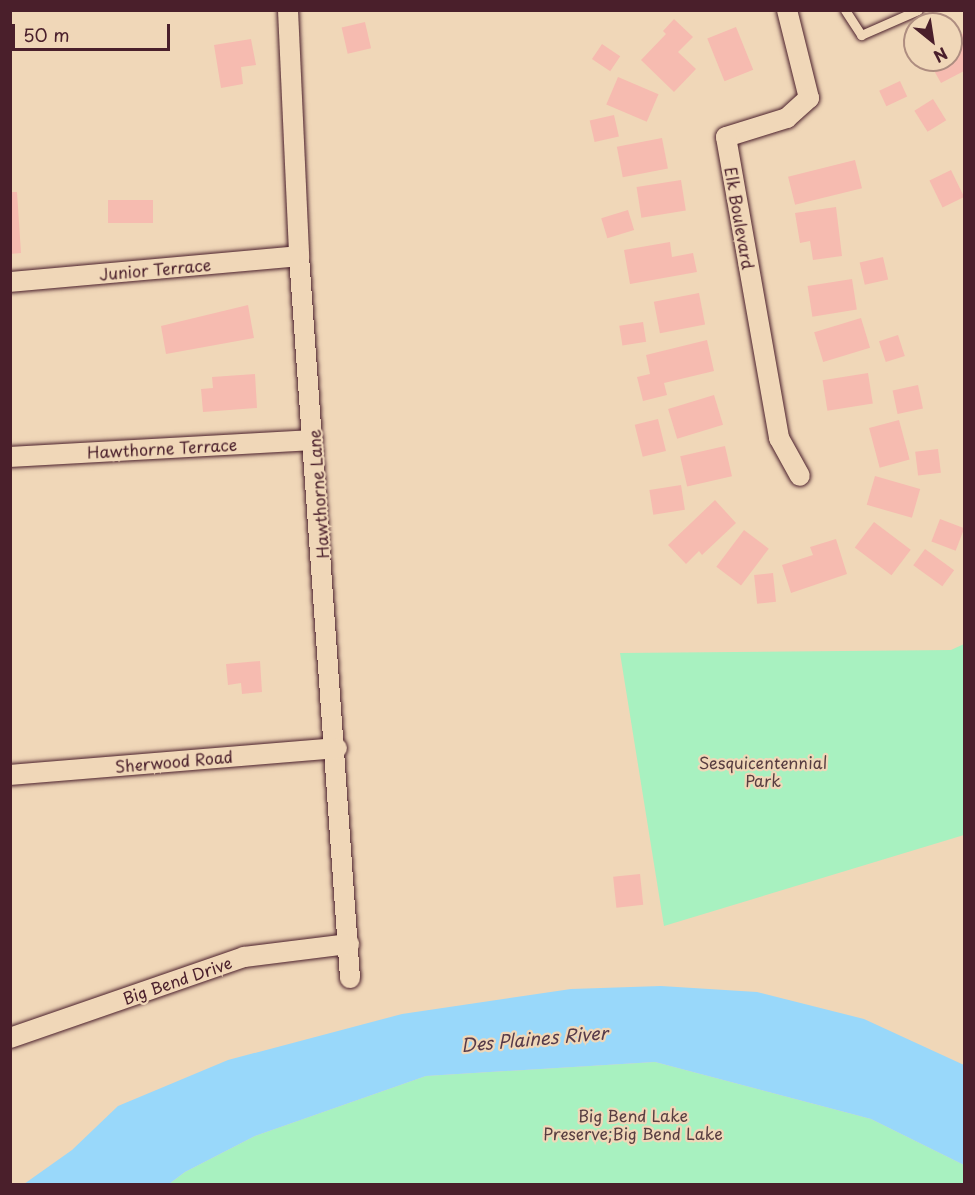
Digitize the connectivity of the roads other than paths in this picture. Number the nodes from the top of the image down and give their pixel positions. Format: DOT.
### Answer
graph roads {
  1 [pos="288,10"];
  2 [pos="787,10"];
  3 [pos="845,10"];
  4 [pos="918,10"];
  5 [pos="299,256"];
  6 [pos="10,282"];
  7 [pos="313,440"];
  8 [pos="10,457"];
  9 [pos="800,476"];
  10 [pos="337,748"];
  11 [pos="10,775"];
  12 [pos="349,944"];
  13 [pos="350,978"];
  14 [pos="10,1038"];
  1 -- 5 [label="street, Hawthorne Lane"];
  2 -- 9 [label="street, Elk Boulevard"];
  3 -- 4 [label="lane"];
  5 -- 6 [label="street, Junior Terrace"];
  5 -- 7 [label="street, Hawthorne Lane"];
  7 -- 8 [label="street, Hawthorne Terrace"];
  7 -- 10 [label="street, Hawthorne Lane"];
  10 -- 11 [label="street, Sherwood Road"];
  10 -- 12 [label="street, Hawthorne Lane"];
  12 -- 13 [label="street, Hawthorne Lane"];
  12 -- 14 [label="street, Big Bend Drive"];
}
